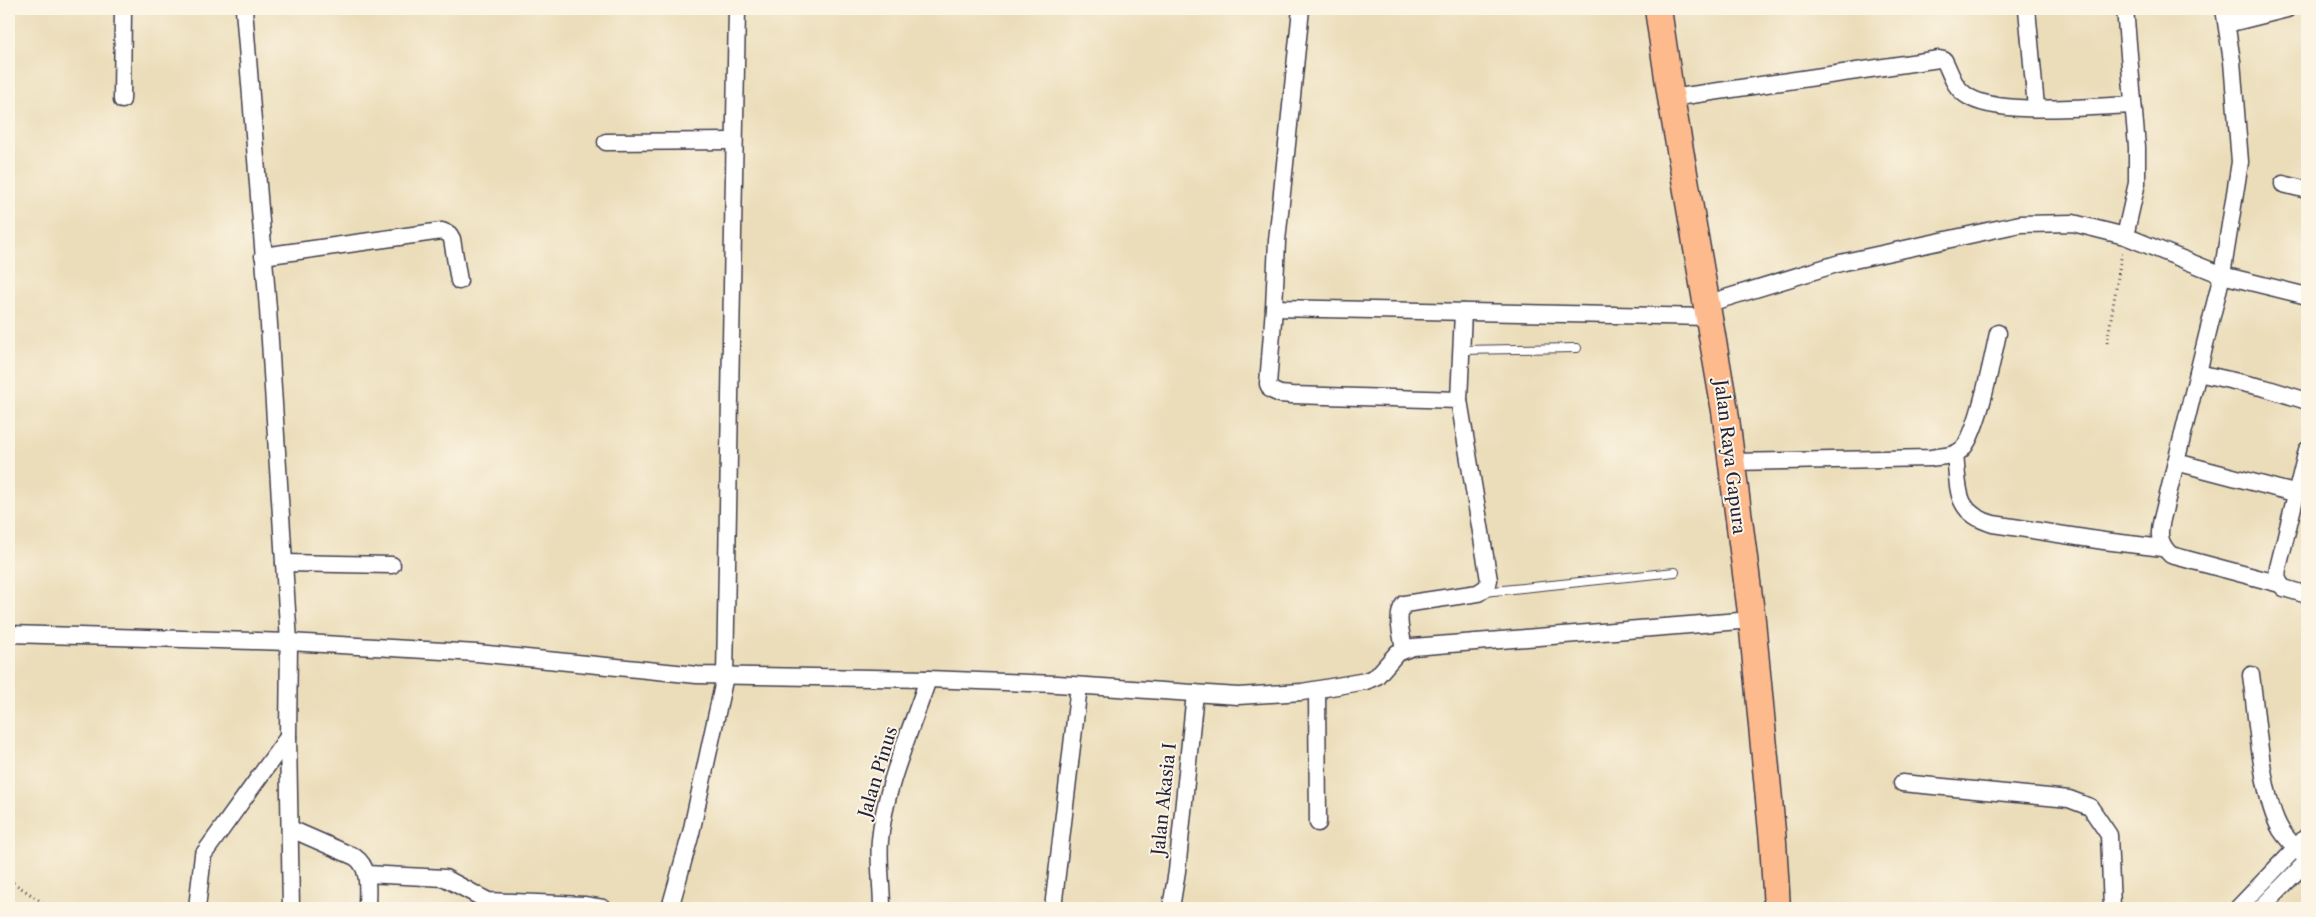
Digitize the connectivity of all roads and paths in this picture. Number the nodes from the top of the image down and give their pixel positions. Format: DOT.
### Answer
graph roads {
  1 [pos="123,9"];
  2 [pos="244,9"];
  3 [pos="736,9"];
  4 [pos="1301,9"];
  5 [pos="1658,9"];
  6 [pos="2027,9"];
  7 [pos="2125,9"];
  8 [pos="2288,9"];
  9 [pos="2226,16"];
  10 [pos="1671,98"];
  11 [pos="122,100"];
  12 [pos="2133,106"];
  13 [pos="2036,108"];
  14 [pos="733,141"];
  15 [pos="606,142"];
  16 [pos="2283,184"];
  17 [pos="2307,190"];
  18 [pos="2125,236"];
  19 [pos="263,256"];
  20 [pos="2222,275"];
  21 [pos="459,281"];
  22 [pos="2307,296"];
  23 [pos="1274,308"];
  24 [pos="1707,311"];
  25 [pos="1462,312"];
  26 [pos="1998,333"];
  27 [pos="2106,343"];
  28 [pos="1577,348"];
  29 [pos="1461,350"];
  30 [pos="2198,373"];
  31 [pos="1459,400"];
  32 [pos="2307,401"];
  33 [pos="2307,450"];
  34 [pos="1955,454"];
  35 [pos="1730,462"];
  36 [pos="2176,462"];
  37 [pos="2298,494"];
  38 [pos="2164,548"];
  39 [pos="284,563"];
  40 [pos="392,564"];
  41 [pos="1675,572"];
  42 [pos="2280,584"];
  43 [pos="1478,593"];
  44 [pos="2307,595"];
  45 [pos="1752,620"];
  46 [pos="9,634"];
  47 [pos="290,642"];
  48 [pos="1404,649"];
  49 [pos="2251,675"];
  50 [pos="725,676"];
  51 [pos="928,679"];
  52 [pos="1079,686"];
  53 [pos="1317,690"];
  54 [pos="1195,693"];
  55 [pos="288,737"];
  56 [pos="1902,783"];
  57 [pos="1318,823"];
  58 [pos="291,829"];
  59 [pos="2304,852"];
  60 [pos="366,874"];
  61 [pos="9,880"];
  62 [pos="886,907"];
  63 [pos="51,908"];
  64 [pos="198,908"];
  65 [pos="291,908"];
  66 [pos="367,908"];
  67 [pos="603,908"];
  68 [pos="670,908"];
  69 [pos="1053,908"];
  70 [pos="1171,908"];
  71 [pos="1777,908"];
  72 [pos="2112,908"];
  73 [pos="2238,908"];
  74 [pos="2261,908"];
  1 -- 11 [label="street"];
  2 -- 19 [label="street"];
  3 -- 14 [label="street"];
  4 -- 23 [label="street"];
  5 -- 10 [label="main road, Jalan Raya Gapura"];
  6 -- 13 [label="street"];
  7 -- 12 [label="street"];
  8 -- 9 [label="street"];
  9 -- 20 [label="street"];
  10 -- 13 [label="street"];
  10 -- 24 [label="main road, Jalan Raya Gapura"];
  12 -- 13 [label="street"];
  12 -- 18 [label="street"];
  14 -- 15 [label="street"];
  14 -- 50 [label="street"];
  16 -- 17 [label="street"];
  18 -- 20 [label="street"];
  18 -- 24 [label="street"];
  18 -- 27 [label="path"];
  19 -- 21 [label="street"];
  19 -- 39 [label="street"];
  20 -- 22 [label="street"];
  20 -- 30 [label="street"];
  23 -- 25 [label="street"];
  23 -- 31 [label="street"];
  24 -- 25 [label="street"];
  24 -- 35 [label="main road, Jalan Raya Gapura"];
  25 -- 29 [label="street"];
  26 -- 34 [label="street"];
  28 -- 29 [label="lane"];
  29 -- 31 [label="street"];
  30 -- 32 [label="street"];
  30 -- 36 [label="street"];
  31 -- 43 [label="street"];
  33 -- 37 [label="street"];
  34 -- 35 [label="street"];
  34 -- 38 [label="street"];
  35 -- 45 [label="main road, Jalan Raya Gapura"];
  36 -- 37 [label="street"];
  36 -- 38 [label="street"];
  37 -- 42 [label="street"];
  38 -- 42 [label="street"];
  39 -- 40 [label="street"];
  39 -- 47 [label="street"];
  41 -- 43 [label="lane"];
  42 -- 44 [label="street"];
  43 -- 48 [label="street"];
  45 -- 48 [label="street"];
  45 -- 71 [label="main road, Jalan Raya Gapura"];
  46 -- 47 [label="street"];
  47 -- 50 [label="street"];
  47 -- 55 [label="street"];
  48 -- 53 [label="street"];
  49 -- 59 [label="street"];
  50 -- 51 [label="street"];
  50 -- 68 [label="street"];
  51 -- 52 [label="street"];
  51 -- 62 [label="street, Jalan Pinus"];
  52 -- 54 [label="street"];
  52 -- 69 [label="street"];
  53 -- 54 [label="street"];
  53 -- 57 [label="street"];
  54 -- 70 [label="street, Jalan Akasia I"];
  55 -- 58 [label="street"];
  55 -- 64 [label="street"];
  56 -- 72 [label="street"];
  58 -- 60 [label="street"];
  58 -- 65 [label="street"];
  59 -- 73 [label="street"];
  59 -- 74 [label="street"];
  60 -- 66 [label="street"];
  60 -- 67 [label="street"];
  61 -- 63 [label="path"];
}
